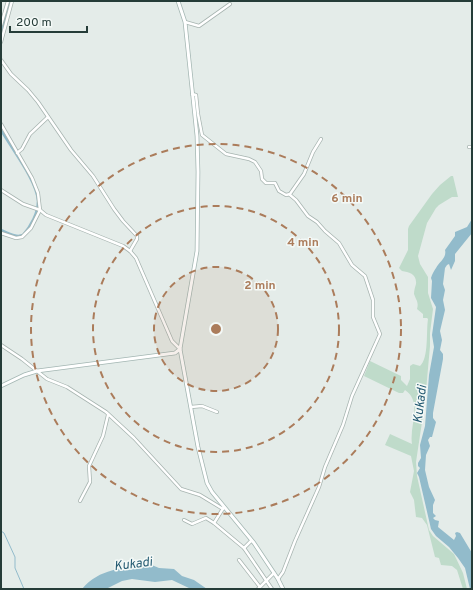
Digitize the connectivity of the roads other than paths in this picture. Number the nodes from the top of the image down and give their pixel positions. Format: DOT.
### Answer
graph roads {
  1 [pos="8,1"];
  2 [pos="12,1"];
  3 [pos="178,1"];
  4 [pos="230,4"];
  5 [pos="185,22"];
  6 [pos="1,25"];
  7 [pos="1,42"];
  8 [pos="1,60"];
  9 [pos="192,94"];
  10 [pos="48,117"];
  11 [pos="1,124"];
  12 [pos="321,139"];
  13 [pos="17,153"];
  14 [pos="1,190"];
  15 [pos="290,195"];
  16 [pos="37,210"];
  17 [pos="1,233"];
  18 [pos="130,251"];
  19 [pos="1,345"];
  20 [pos="180,349"];
  21 [pos="37,371"];
  22 [pos="1,386"];
  23 [pos="191,407"];
  24 [pos="217,412"];
  25 [pos="108,415"];
  26 [pos="80,501"];
  27 [pos="224,508"];
  28 [pos="184,520"];
  29 [pos="214,523"];
  30 [pos="251,540"];
  31 [pos="244,548"];
  32 [pos="239,560"];
  33 [pos="274,573"];
  34 [pos="278,579"];
  35 [pos="265,581"];
  36 [pos="259,588"];
  37 [pos="272,589"];
  38 [pos="283,589"];
  1 -- 6 [label="street"];
  2 -- 7 [label="street"];
  3 -- 5 [label="main road"];
  4 -- 5 [label="street"];
  5 -- 9 [label="main road"];
  8 -- 10 [label="street"];
  9 -- 15 [label="street"];
  9 -- 20 [label="main road"];
  10 -- 13 [label="street"];
  10 -- 18 [label="street"];
  11 -- 13 [label="street"];
  12 -- 15 [label="street"];
  13 -- 16 [label="street"];
  14 -- 16 [label="street"];
  15 -- 34 [label="street"];
  16 -- 17 [label="street"];
  16 -- 18 [label="street"];
  18 -- 20 [label="street"];
  19 -- 21 [label="street"];
  20 -- 21 [label="main road"];
  20 -- 23 [label="main road"];
  21 -- 22 [label="main road"];
  21 -- 25 [label="street"];
  23 -- 24 [label="street"];
  23 -- 27 [label="main road"];
  25 -- 26 [label="street"];
  25 -- 27 [label="street"];
  27 -- 29 [label="street"];
  27 -- 30 [label="main road"];
  28 -- 29 [label="street"];
  29 -- 31 [label="street"];
  30 -- 31 [label="street"];
  30 -- 33 [label="main road"];
  31 -- 35 [label="street"];
  32 -- 36 [label="street"];
  33 -- 34 [label="main road"];
  33 -- 35 [label="street"];
  34 -- 38 [label="main road"];
  35 -- 36 [label="street"];
  35 -- 37 [label="street"];
}
